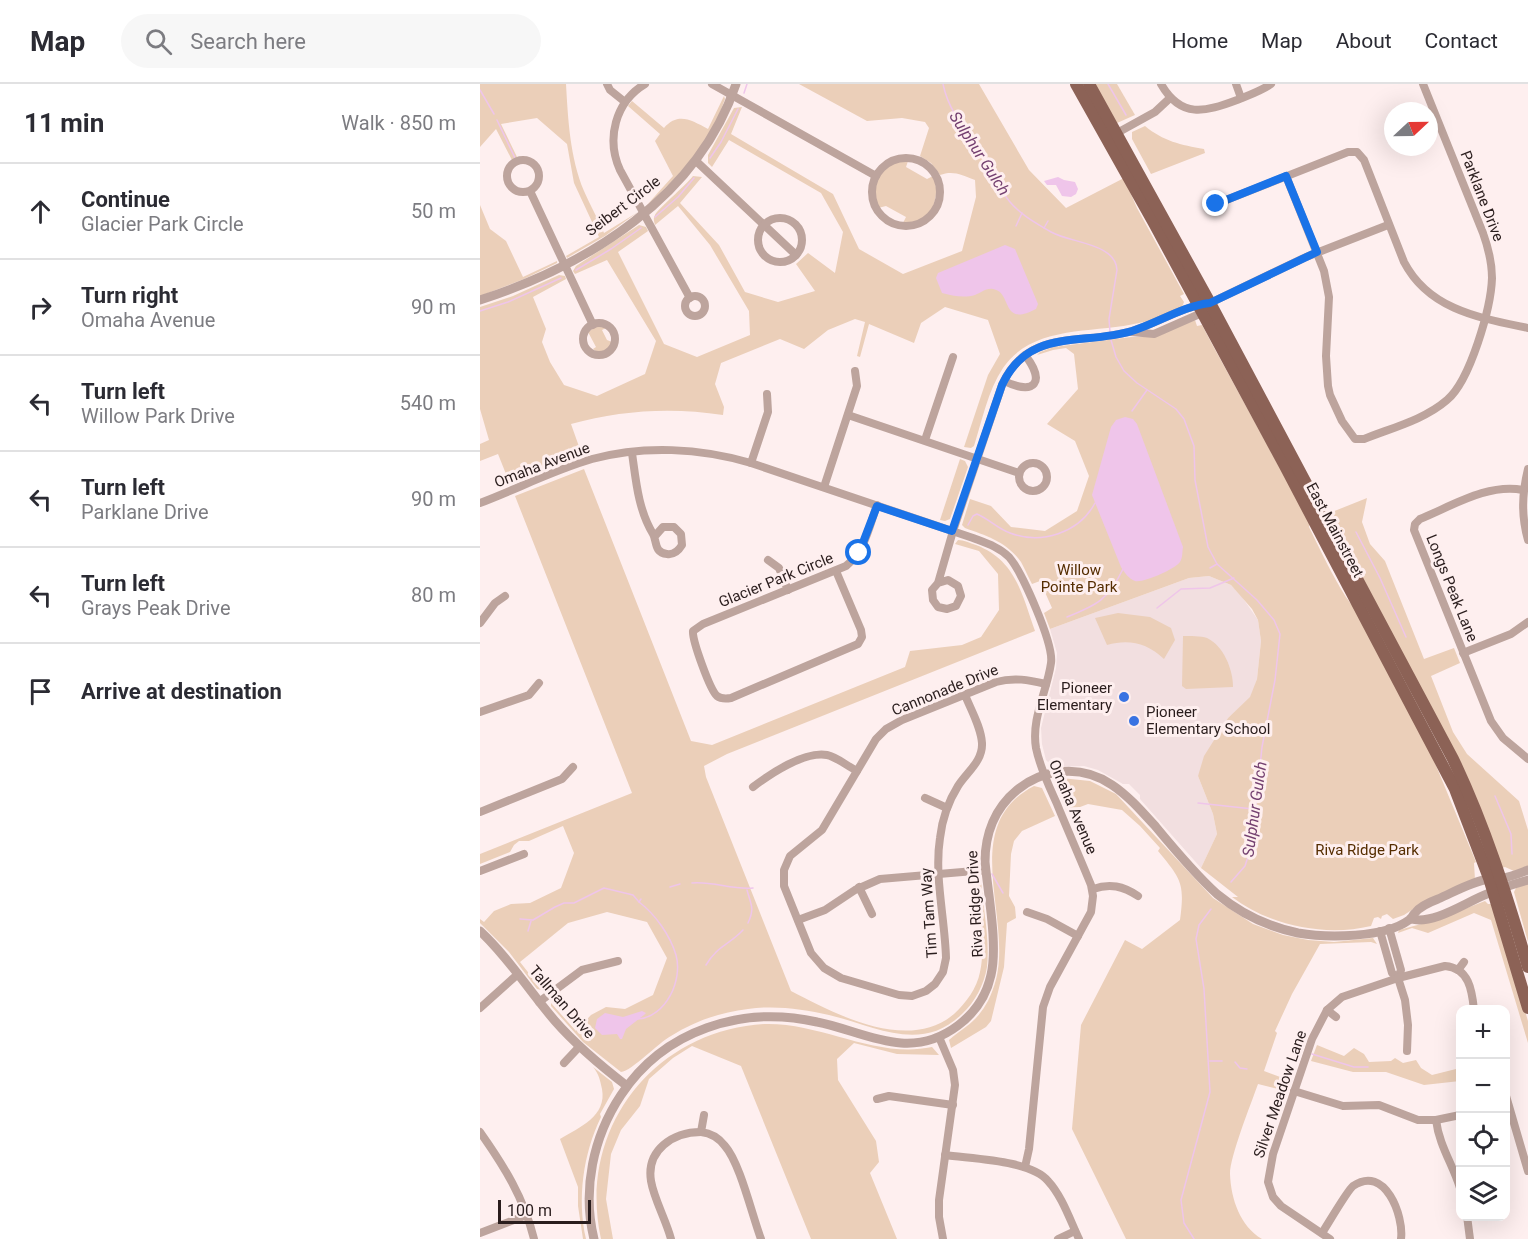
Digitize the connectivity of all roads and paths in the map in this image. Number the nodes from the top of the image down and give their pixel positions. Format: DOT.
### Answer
graph roads {
  1 [pos="607,84"];
  2 [pos="712,84"];
  3 [pos="736,84"];
  4 [pos="1076,84"];
  5 [pos="1089,84"];
  6 [pos="1161,84"];
  7 [pos="1236,84"];
  8 [pos="1271,84"];
  9 [pos="1423,84"];
  10 [pos="638,86"];
  11 [pos="732,95"];
  12 [pos="1241,98"];
  13 [pos="1170,99"];
  14 [pos="625,102"];
  15 [pos="1117,133"];
  16 [pos="696,161"];
  17 [pos="876,176"];
  18 [pos="1286,176"];
  19 [pos="530,191"];
  20 [pos="1216,204"];
  21 [pos="644,213"];
  22 [pos="764,225"];
  23 [pos="1388,225"];
  24 [pos="1317,252"];
  25 [pos="796,255"];
  26 [pos="564,264"];
  27 [pos="690,298"];
  28 [pos="480,300"];
  29 [pos="1204,307"];
  30 [pos="1484,318"];
  31 [pos="593,325"];
  32 [pos="1528,328"];
  33 [pos="1025,355"];
  34 [pos="952,357"];
  35 [pos="855,371"];
  36 [pos="1004,381"];
  37 [pos="767,394"];
  38 [pos="848,415"];
  39 [pos="925,440"];
  40 [pos="632,453"];
  41 [pos="977,458"];
  42 [pos="751,464"];
  43 [pos="1528,469"];
  44 [pos="1019,473"];
  45 [pos="824,488"];
  46 [pos="1524,489"];
  47 [pos="480,503"];
  48 [pos="877,506"];
  49 [pos="952,531"];
  50 [pos="655,536"];
  51 [pos="1528,540"];
  52 [pos="768,560"];
  53 [pos="836,570"];
  54 [pos="938,583"];
  55 [pos="788,590"];
  56 [pos="505,596"];
  57 [pos="1528,622"];
  58 [pos="480,623"];
  59 [pos="1463,653"];
  60 [pos="539,683"];
  61 [pos="1046,684"];
  62 [pos="965,695"];
  63 [pos="480,712"];
  64 [pos="1527,757"];
  65 [pos="573,767"];
  66 [pos="856,771"];
  67 [pos="1044,775"];
  68 [pos="753,787"];
  69 [pos="925,798"];
  70 [pos="947,808"];
  71 [pos="480,812"];
  72 [pos="524,854"];
  73 [pos="784,870"];
  74 [pos="986,870"];
  75 [pos="1528,870"];
  76 [pos="480,871"];
  77 [pos="940,874"];
  78 [pos="1528,880"];
  79 [pos="1497,884"];
  80 [pos="859,887"];
  81 [pos="1093,889"];
  82 [pos="1138,896"];
  83 [pos="1027,912"];
  84 [pos="872,914"];
  85 [pos="1411,919"];
  86 [pos="798,920"];
  87 [pos="1384,929"];
  88 [pos="480,931"];
  89 [pos="1078,936"];
  90 [pos="618,961"];
  91 [pos="1464,962"];
  92 [pos="1528,967"];
  93 [pos="1458,970"];
  94 [pos="518,974"];
  95 [pos="1398,978"];
  96 [pos="539,1002"];
  97 [pos="1473,1005"];
  98 [pos="480,1008"];
  99 [pos="1528,1008"];
  100 [pos="1327,1010"];
  101 [pos="1336,1017"];
  102 [pos="939,1036"];
  103 [pos="579,1047"];
  104 [pos="1407,1051"];
  105 [pos="564,1063"];
  106 [pos="627,1086"];
  107 [pos="1294,1091"];
  108 [pos="877,1099"];
  109 [pos="953,1105"];
  110 [pos="1510,1113"];
  111 [pos="704,1115"];
  112 [pos="1456,1116"];
  113 [pos="1436,1120"];
  114 [pos="480,1132"];
  115 [pos="701,1132"];
  116 [pos="945,1155"];
  117 [pos="1271,1161"];
  118 [pos="1281,1163"];
  119 [pos="1025,1167"];
  120 [pos="1528,1171"];
  121 [pos="1456,1174"];
  122 [pos="527,1215"];
  123 [pos="1468,1221"];
  124 [pos="1075,1231"];
  125 [pos="480,1233"];
  126 [pos="1322,1233"];
  127 [pos="534,1239"];
  128 [pos="594,1239"];
  129 [pos="671,1239"];
  130 [pos="761,1239"];
  131 [pos="943,1239"];
  132 [pos="1058,1239"];
  133 [pos="1079,1239"];
  134 [pos="1330,1239"];
  135 [pos="1401,1239"];
  136 [pos="1470,1239"];
  1 -- 14 [label="street"];
  2 -- 11 [label="street"];
  3 -- 11 [label="street, Seibert Circle"];
  4 -- 29 [label="main road, East Mainstreet"];
  5 -- 15 [label="main road, East Mainstreet"];
  6 -- 13 [label="street"];
  7 -- 12 [label="street"];
  8 -- 12 [label="street"];
  9 -- 30 [label="street, Parklane Drive"];
  10 -- 14 [label="street"];
  11 -- 16 [label="street, Seibert Circle"];
  11 -- 17 [label="street"];
  12 -- 13 [label="street"];
  13 -- 15 [label="street"];
  14 -- 21 [label="street"];
  15 -- 29 [label="main road, East Mainstreet"];
  16 -- 21 [label="street, Seibert Circle"];
  16 -- 22 [label="street"];
  17 -- 17 [label="street"];
  18 -- 20 [label="street"];
  18 -- 23 [label="street"];
  18 -- 24 [label="street, Parklane Drive"];
  19 -- 19 [label="street"];
  19 -- 26 [label="street"];
  21 -- 26 [label="street, Seibert Circle"];
  21 -- 27 [label="street"];
  22 -- 25 [label="street"];
  22 -- 25 [label="street"];
  22 -- 25 [label="street"];
  23 -- 24 [label="street"];
  23 -- 30 [label="street"];
  24 -- 29 [label="street"];
  24 -- 30 [label="street, Parklane Drive"];
  26 -- 28 [label="street, Seibert Circle"];
  26 -- 31 [label="street"];
  29 -- 33 [label="street"];
  29 -- 79 [label="main road, East Mainstreet"];
  30 -- 32 [label="street"];
  31 -- 31 [label="street"];
  33 -- 36 [label="street"];
  33 -- 36 [label="street"];
  34 -- 39 [label="street"];
  35 -- 38 [label="street"];
  36 -- 41 [label="street"];
  37 -- 42 [label="street"];
  38 -- 39 [label="street"];
  38 -- 45 [label="street"];
  39 -- 41 [label="street"];
  40 -- 42 [label="street, Omaha Avenue"];
  40 -- 47 [label="street, Omaha Avenue"];
  40 -- 50 [label="street"];
  41 -- 44 [label="street"];
  41 -- 49 [label="street"];
  42 -- 45 [label="street, Omaha Avenue"];
  43 -- 46 [label="street"];
  45 -- 48 [label="street, Omaha Avenue"];
  46 -- 51 [label="street"];
  46 -- 59 [label="street, Longs Peak Lane"];
  48 -- 49 [label="street, Omaha Avenue"];
  48 -- 53 [label="street, Glacier Park Circle"];
  49 -- 54 [label="street"];
  49 -- 61 [label="street, Omaha Avenue"];
  52 -- 55 [label="street"];
  53 -- 55 [label="street, Glacier Park Circle"];
  53 -- 55 [label="street, Glacier Park Circle"];
  56 -- 58 [label="street"];
  57 -- 59 [label="street"];
  59 -- 64 [label="street, Longs Peak Lane"];
  60 -- 63 [label="street"];
  61 -- 62 [label="street, Cannonade Drive"];
  61 -- 67 [label="street, Omaha Avenue"];
  62 -- 66 [label="street, Cannonade Drive"];
  62 -- 70 [label="street, Tim Tam Way"];
  65 -- 71 [label="street"];
  66 -- 68 [label="street"];
  66 -- 73 [label="street, Cannonade Drive"];
  67 -- 74 [label="street, Riva Ridge Drive"];
  67 -- 81 [label="street, Omaha Avenue"];
  67 -- 87 [label="street, Riva Ridge Drive"];
  69 -- 70 [label="street"];
  70 -- 77 [label="street, Tim Tam Way"];
  72 -- 76 [label="street"];
  73 -- 86 [label="street, Tim Tam Way"];
  74 -- 77 [label="street"];
  74 -- 102 [label="street, Riva Ridge Drive"];
  75 -- 79 [label="street, Riva Ridge Drive"];
  77 -- 80 [label="street"];
  77 -- 86 [label="street, Tim Tam Way"];
  78 -- 79 [label="street, Riva Ridge Drive"];
  79 -- 85 [label="street, Riva Ridge Drive"];
  79 -- 85 [label="street, Riva Ridge Drive"];
  79 -- 92 [label="main road, East Mainstreet"];
  79 -- 99 [label="main road, East Mainstreet"];
  80 -- 84 [label="street"];
  80 -- 86 [label="street"];
  81 -- 82 [label="street"];
  81 -- 89 [label="street"];
  83 -- 89 [label="street"];
  85 -- 87 [label="street, Riva Ridge Drive"];
  87 -- 95 [label="street"];
  88 -- 94 [label="street, Tallman Drive"];
  89 -- 119 [label="street"];
  90 -- 96 [label="street"];
  91 -- 93 [label="street"];
  93 -- 95 [label="street, Silver Meadow Lane"];
  93 -- 97 [label="street"];
  94 -- 96 [label="street, Tallman Drive"];
  94 -- 98 [label="street"];
  95 -- 100 [label="street, Silver Meadow Lane"];
  95 -- 104 [label="street"];
  96 -- 103 [label="street, Tallman Drive"];
  100 -- 101 [label="street"];
  100 -- 107 [label="street, Silver Meadow Lane"];
  102 -- 106 [label="street, Riva Ridge Drive"];
  102 -- 109 [label="street"];
  103 -- 105 [label="street"];
  103 -- 106 [label="street, Tallman Drive"];
  106 -- 128 [label="street, Riva Ridge Drive"];
  107 -- 113 [label="street"];
  107 -- 117 [label="street, Silver Meadow Lane"];
  108 -- 109 [label="street"];
  109 -- 116 [label="street"];
  110 -- 120 [label="street"];
  111 -- 115 [label="street"];
  112 -- 113 [label="street"];
  113 -- 121 [label="street"];
  114 -- 122 [label="street"];
  115 -- 129 [label="street"];
  115 -- 130 [label="street"];
  116 -- 119 [label="street"];
  116 -- 131 [label="street"];
  117 -- 118 [label="street"];
  117 -- 126 [label="street, Silver Meadow Lane"];
  119 -- 124 [label="street"];
  122 -- 125 [label="street"];
  122 -- 127 [label="street"];
  123 -- 136 [label="street"];
  124 -- 132 [label="street"];
  124 -- 133 [label="street"];
  126 -- 134 [label="street, Silver Meadow Lane"];
  126 -- 135 [label="street"];
}
